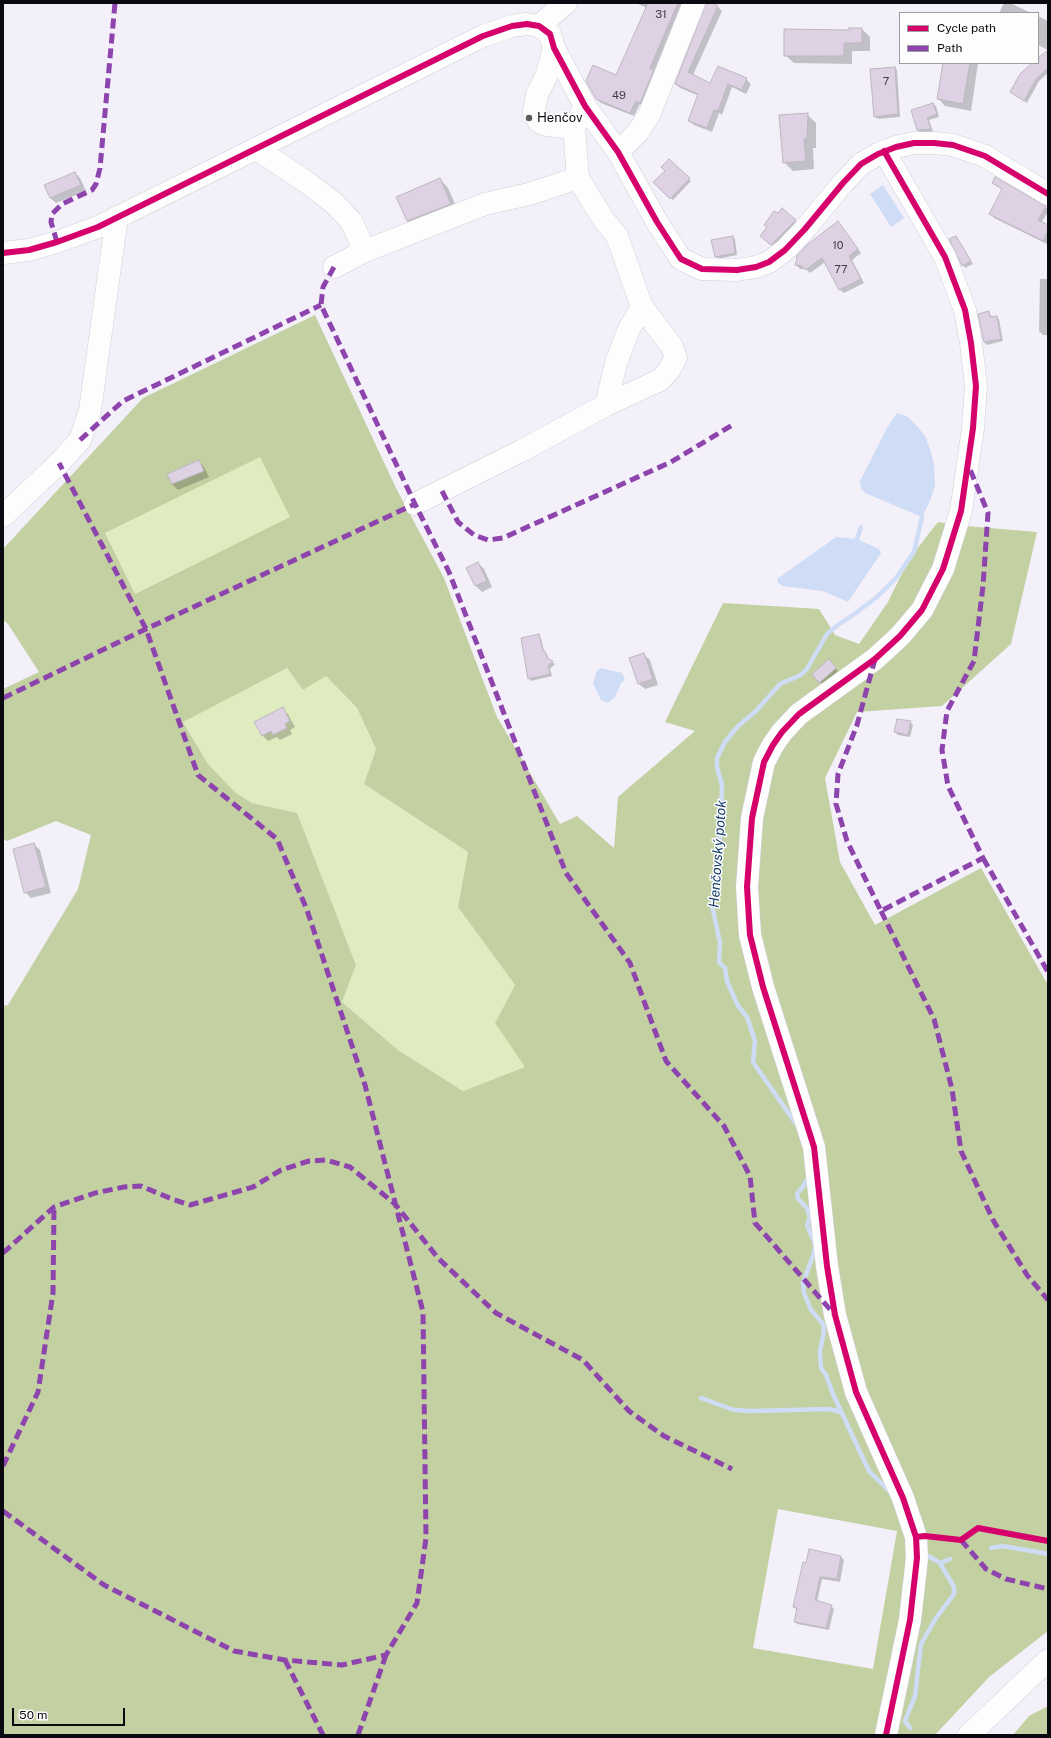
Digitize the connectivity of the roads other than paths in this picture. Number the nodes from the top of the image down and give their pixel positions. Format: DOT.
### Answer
graph roads {
  1 [pos="566,3"];
  2 [pos="694,3"];
  3 [pos="539,26"];
  4 [pos="554,48"];
  5 [pos="585,106"];
  6 [pos="574,128"];
  7 [pos="257,150"];
  8 [pos="884,151"];
  9 [pos="618,152"];
  10 [pos="578,178"];
  11 [pos="1048,194"];
  12 [pos="117,217"];
  13 [pos="365,252"];
  14 [pos="3,253"];
  15 [pos="334,267"];
  16 [pos="642,307"];
  17 [pos="606,404"];
  18 [pos="415,504"];
  19 [pos="3,516"];
  20 [pos="1048,1660"];
  21 [pos="886,1735"];
  22 [pos="969,1735"];
  1 -- 3 [label="street"];
  2 -- 9 [label="street"];
  3 -- 4 [label="street"];
  3 -- 7 [label="street"];
  4 -- 5 [label="street"];
  4 -- 6 [label="street"];
  5 -- 6 [label="street"];
  5 -- 9 [label="street"];
  6 -- 10 [label="street"];
  7 -- 12 [label="street"];
  7 -- 13 [label="street"];
  8 -- 9 [label="street"];
  8 -- 11 [label="street"];
  8 -- 21 [label="street"];
  10 -- 13 [label="street"];
  10 -- 16 [label="street"];
  12 -- 14 [label="street"];
  12 -- 19 [label="street"];
  13 -- 15 [label="street"];
  16 -- 17 [label="street"];
  16 -- 17 [label="street"];
  17 -- 18 [label="street"];
  20 -- 22 [label="street"];
}
